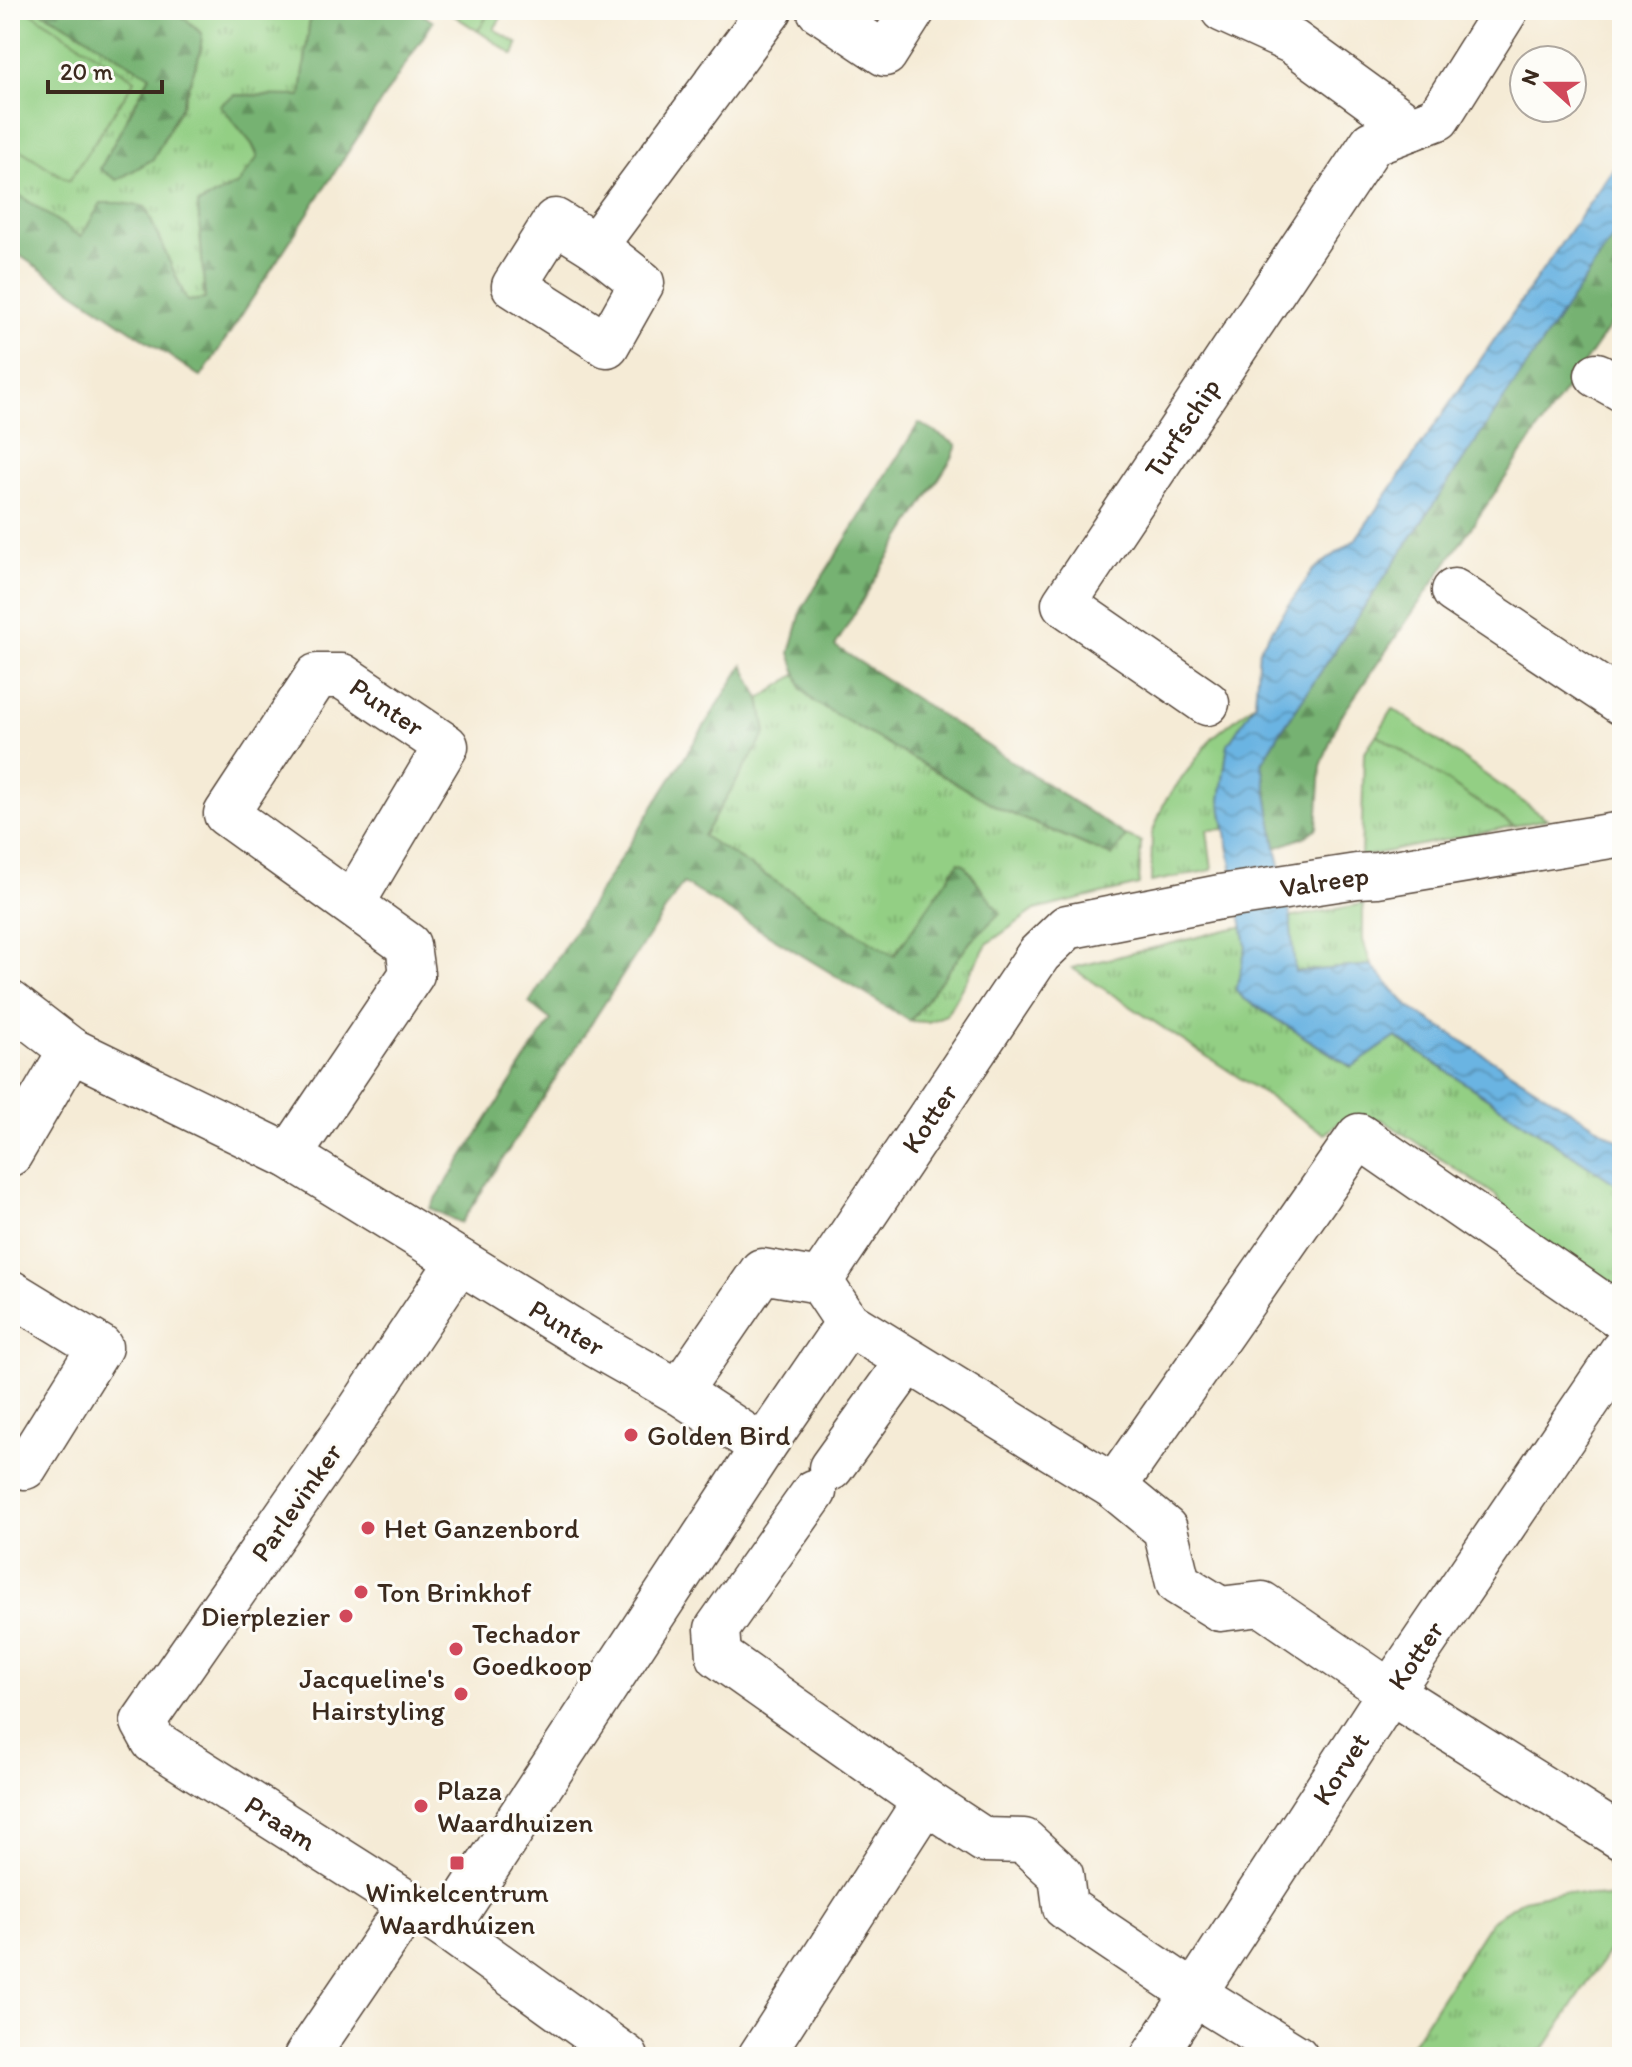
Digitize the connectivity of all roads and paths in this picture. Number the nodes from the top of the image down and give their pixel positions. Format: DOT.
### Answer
graph roads {
  1 [pos="770,10"];
  2 [pos="819,10"];
  3 [pos="913,10"];
  4 [pos="1223,10"];
  5 [pos="1506,10"];
  6 [pos="1411,128"];
  7 [pos="595,246"];
  8 [pos="1454,591"];
  9 [pos="1207,703"];
  10 [pos="1622,703"];
  11 [pos="1622,834"];
  12 [pos="352,904"];
  13 [pos="1039,954"];
  14 [pos="10,1003"];
  15 [pos="71,1050"];
  16 [pos="10,1154"];
  17 [pos="289,1156"];
  18 [pos="459,1261"];
  19 [pos="820,1281"];
  20 [pos="10,1292"];
  21 [pos="1622,1318"];
  22 [pos="848,1323"];
  23 [pos="1622,1351"];
  24 [pos="908,1361"];
  25 [pos="679,1392"];
  26 [pos="763,1447"];
  27 [pos="10,1458"];
  28 [pos="1114,1487"];
  29 [pos="1390,1692"];
  30 [pos="154,1742"];
  31 [pos="925,1801"];
  32 [pos="1622,1838"];
  33 [pos="410,1904"];
  34 [pos="447,1928"];
  35 [pos="1193,1993"];
  36 [pos="306,2057"];
  37 [pos="626,2057"];
  38 [pos="760,2057"];
  39 [pos="1153,2057"];
  40 [pos="1296,2057"];
  1 -- 7 [label="street"];
  2 -- 3 [label="street"];
  4 -- 6 [label="street"];
  5 -- 6 [label="street, Turfschip"];
  6 -- 9 [label="street, Turfschip"];
  8 -- 10 [label="street"];
  11 -- 13 [label="street, Valreep"];
  12 -- 12 [label="street, Punter"];
  12 -- 17 [label="street, Punter"];
  13 -- 19 [label="street, Kotter"];
  14 -- 15 [label="street, Punter"];
  15 -- 16 [label="street"];
  15 -- 17 [label="street, Punter"];
  17 -- 18 [label="street, Punter"];
  18 -- 25 [label="street, Punter"];
  18 -- 30 [label="street, Parlevinker"];
  19 -- 22 [label="street, Kotter"];
  19 -- 25 [label="street"];
  20 -- 27 [label="street"];
  21 -- 28 [label="street"];
  22 -- 24 [label="street, Kotter"];
  22 -- 26 [label="street"];
  23 -- 29 [label="street, Kotter"];
  24 -- 28 [label="street, Kotter"];
  24 -- 31 [label="street"];
  25 -- 26 [label="street, Punter"];
  26 -- 34 [label="street"];
  28 -- 29 [label="street, Kotter"];
  29 -- 32 [label="street"];
  29 -- 35 [label="street, Korvet"];
  30 -- 33 [label="street, Praam"];
  31 -- 35 [label="street"];
  31 -- 38 [label="street"];
  33 -- 34 [label="street, Praam"];
  33 -- 36 [label="street"];
  34 -- 37 [label="street, Praam"];
  35 -- 39 [label="street, Korvet"];
  35 -- 40 [label="street"];
}
